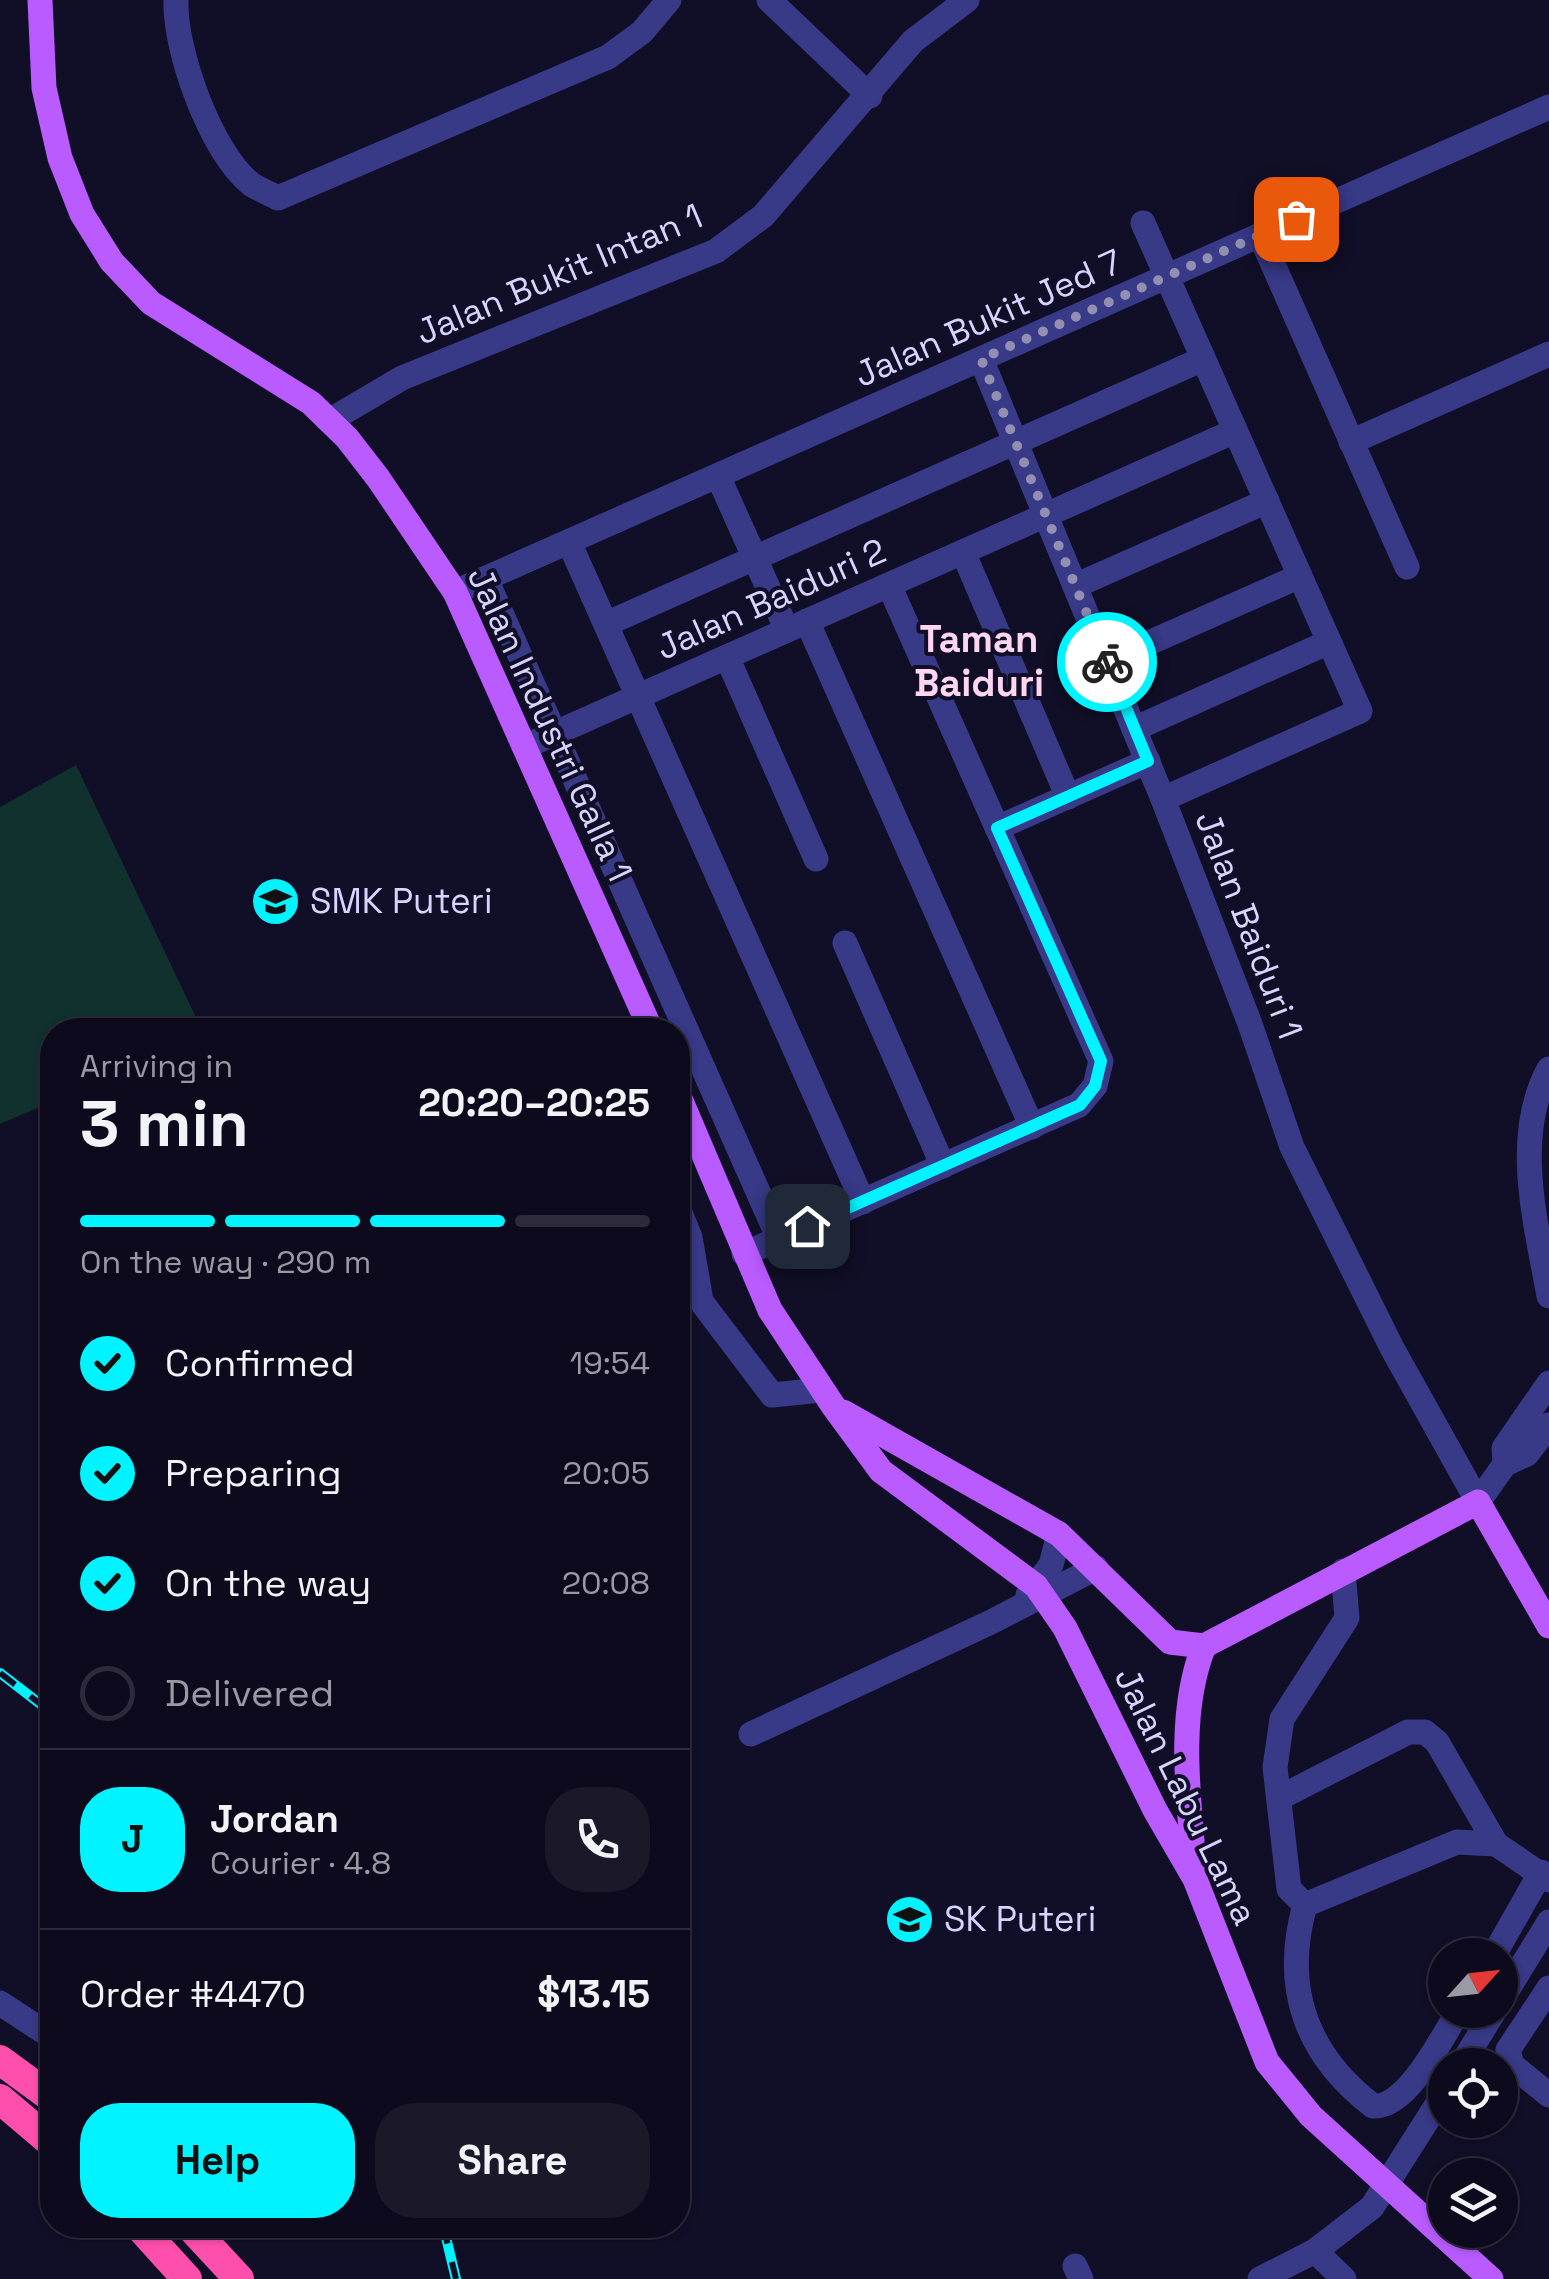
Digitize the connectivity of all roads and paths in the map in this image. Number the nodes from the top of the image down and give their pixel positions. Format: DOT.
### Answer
graph roads {
  1 [pos="40,0"];
  2 [pos="176,0"];
  3 [pos="669,0"];
  4 [pos="769,0"];
  5 [pos="967,0"];
  6 [pos="870,96"];
  7 [pos="1549,107"];
  8 [pos="1143,223"];
  9 [pos="1260,236"];
  10 [pos="1166,276"];
  11 [pos="1549,354"];
  12 [pos="981,359"];
  13 [pos="1203,359"];
  14 [pos="330,421"];
  15 [pos="1235,431"];
  16 [pos="1015,442"];
  17 [pos="1351,442"];
  18 [pos="718,476"];
  19 [pos="1267,502"];
  20 [pos="1046,516"];
  21 [pos="570,542"];
  22 [pos="964,552"];
  23 [pos="755,558"];
  24 [pos="1407,567"];
  25 [pos="1300,576"];
  26 [pos="486,579"];
  27 [pos="889,585"];
  28 [pos="1075,586"];
  29 [pos="455,592"];
  30 [pos="606,624"];
  31 [pos="797,626"];
  32 [pos="1329,642"];
  33 [pos="727,657"];
  34 [pos="1106,662"];
  35 [pos="638,696"];
  36 [pos="1134,729"];
  37 [pos="554,733"];
  38 [pos="524,747"];
  39 [pos="1148,761"];
  40 [pos="1068,797"];
  41 [pos="1163,799"];
  42 [pos="997,828"];
  43 [pos="816,859"];
  44 [pos="844,943"];
  45 [pos="646,1018"];
  46 [pos="681,1018"];
  47 [pos="690,1039"];
  48 [pos="1549,1068"];
  49 [pos="690,1123"];
  50 [pos="1032,1127"];
  51 [pos="944,1166"];
  52 [pos="863,1202"];
  53 [pos="690,1238"];
  54 [pos="779,1239"];
  55 [pos="744,1254"];
  56 [pos="690,1284"];
  57 [pos="700,1295"];
  58 [pos="1549,1296"];
  59 [pos="1549,1383"];
  60 [pos="828,1398"];
  61 [pos="1549,1425"];
  62 [pos="1505,1464"];
  63 [pos="1478,1502"];
  64 [pos="1059,1534"];
  65 [pos="1096,1568"];
  66 [pos="1343,1571"];
  67 [pos="1039,1590"];
  68 [pos="1549,1626"];
  69 [pos="1204,1646"];
  70 [pos="750,1734"];
  71 [pos="1278,1798"];
  72 [pos="1496,1844"];
  73 [pos="1545,1876"];
  74 [pos="1195,1879"];
  75 [pos="1305,1905"];
  76 [pos="1547,1932"];
  77 [pos="1505,1938"];
  78 [pos="1518,1975"];
  79 [pos="1549,1988"];
  80 [pos="0,2003"];
  81 [pos="1447,2028"];
  82 [pos="40,2030"];
  83 [pos="0,2060"];
  84 [pos="40,2089"];
  85 [pos="1549,2096"];
  86 [pos="0,2100"];
  87 [pos="1428,2120"];
  88 [pos="40,2133"];
  89 [pos="1388,2185"];
  90 [pos="150,2238"];
  91 [pos="202,2238"];
  92 [pos="1315,2251"];
  93 [pos="188,2279"];
  94 [pos="239,2279"];
  95 [pos="1260,2279"];
  96 [pos="1344,2279"];
  97 [pos="1491,2279"];
  1 -- 14 [label="main road, Jalan Industri Galla 1"];
  2 -- 3 [label="street"];
  4 -- 6 [label="street"];
  5 -- 6 [label="street, Jalan Bukit Intan 1"];
  6 -- 14 [label="street, Jalan Bukit Intan 1"];
  7 -- 9 [label="street, Jalan Bukit Jed 7"];
  8 -- 10 [label="street"];
  9 -- 10 [label="street, Jalan Bukit Jed 7"];
  9 -- 17 [label="street"];
  10 -- 12 [label="street, Jalan Bukit Jed 7"];
  10 -- 13 [label="street"];
  11 -- 17 [label="street"];
  12 -- 16 [label="street, Jalan Baiduri 1"];
  12 -- 18 [label="street, Jalan Bukit Jed 7"];
  13 -- 15 [label="street"];
  13 -- 16 [label="street"];
  14 -- 29 [label="main road, Jalan Industri Galla 1"];
  15 -- 19 [label="street"];
  15 -- 20 [label="street, Jalan Baiduri 2"];
  16 -- 20 [label="street, Jalan Baiduri 1"];
  16 -- 23 [label="street"];
  17 -- 24 [label="street"];
  18 -- 21 [label="street, Jalan Bukit Jed 7"];
  18 -- 23 [label="street"];
  19 -- 25 [label="street"];
  19 -- 28 [label="street"];
  20 -- 22 [label="street, Jalan Baiduri 2"];
  20 -- 28 [label="street, Jalan Baiduri 1"];
  21 -- 26 [label="street, Jalan Bukit Jed 7"];
  21 -- 30 [label="street"];
  22 -- 27 [label="street, Jalan Baiduri 2"];
  22 -- 40 [label="street"];
  23 -- 30 [label="street"];
  23 -- 31 [label="street"];
  25 -- 32 [label="street"];
  25 -- 34 [label="street"];
  26 -- 29 [label="street, Jalan Bukit Jed 7"];
  26 -- 37 [label="street"];
  27 -- 31 [label="street, Jalan Baiduri 2"];
  27 -- 42 [label="street"];
  28 -- 34 [label="street, Jalan Baiduri 1"];
  29 -- 38 [label="main road, Jalan Industri Galla 1"];
  30 -- 35 [label="street"];
  31 -- 33 [label="street, Jalan Baiduri 2"];
  31 -- 50 [label="street"];
  32 -- 36 [label="street"];
  32 -- 41 [label="street"];
  33 -- 35 [label="street, Jalan Baiduri 2"];
  33 -- 43 [label="street"];
  34 -- 36 [label="street, Jalan Baiduri 1"];
  35 -- 37 [label="street, Jalan Baiduri 2"];
  35 -- 52 [label="street"];
  36 -- 39 [label="street, Jalan Baiduri 1"];
  37 -- 38 [label="street, Jalan Baiduri 2"];
  37 -- 46 [label="street"];
  38 -- 45 [label="main road, Jalan Industri Galla 1"];
  39 -- 40 [label="street"];
  39 -- 41 [label="street, Jalan Baiduri 1"];
  40 -- 42 [label="street"];
  41 -- 63 [label="street, Jalan Baiduri 1"];
  42 -- 50 [label="street"];
  44 -- 51 [label="street"];
  47 -- 54 [label="street"];
  48 -- 58 [label="street"];
  49 -- 55 [label="main road"];
  50 -- 51 [label="street"];
  51 -- 52 [label="street"];
  52 -- 54 [label="street"];
  53 -- 57 [label="street"];
  54 -- 55 [label="street"];
  55 -- 60 [label="main road"];
  56 -- 57 [label="street"];
  57 -- 60 [label="street"];
  59 -- 62 [label="street"];
  60 -- 64 [label="main road"];
  60 -- 67 [label="main road, Jalan Labu Lama"];
  61 -- 62 [label="street"];
  62 -- 63 [label="street"];
  63 -- 66 [label="main road"];
  63 -- 68 [label="main road"];
  64 -- 65 [label="main road"];
  64 -- 67 [label="street"];
  65 -- 67 [label="street"];
  65 -- 69 [label="main road"];
  66 -- 69 [label="main road"];
  66 -- 71 [label="street"];
  67 -- 70 [label="street"];
  67 -- 74 [label="main road, Jalan Labu Lama"];
  69 -- 74 [label="main road"];
  71 -- 72 [label="street"];
  71 -- 75 [label="street"];
  72 -- 73 [label="street"];
  72 -- 75 [label="street"];
  73 -- 77 [label="street"];
  74 -- 89 [label="main road, Jalan Labu Lama"];
  75 -- 81 [label="street"];
  76 -- 78 [label="street"];
  79 -- 85 [label="street"];
  80 -- 82 [label="street"];
  83 -- 84 [label="highway"];
  86 -- 88 [label="highway"];
  87 -- 89 [label="street"];
  89 -- 92 [label="street"];
  89 -- 97 [label="main road, Jalan Labu Lama"];
  90 -- 93 [label="highway"];
  91 -- 94 [label="highway"];
  92 -- 95 [label="street"];
  92 -- 96 [label="street"];
}
